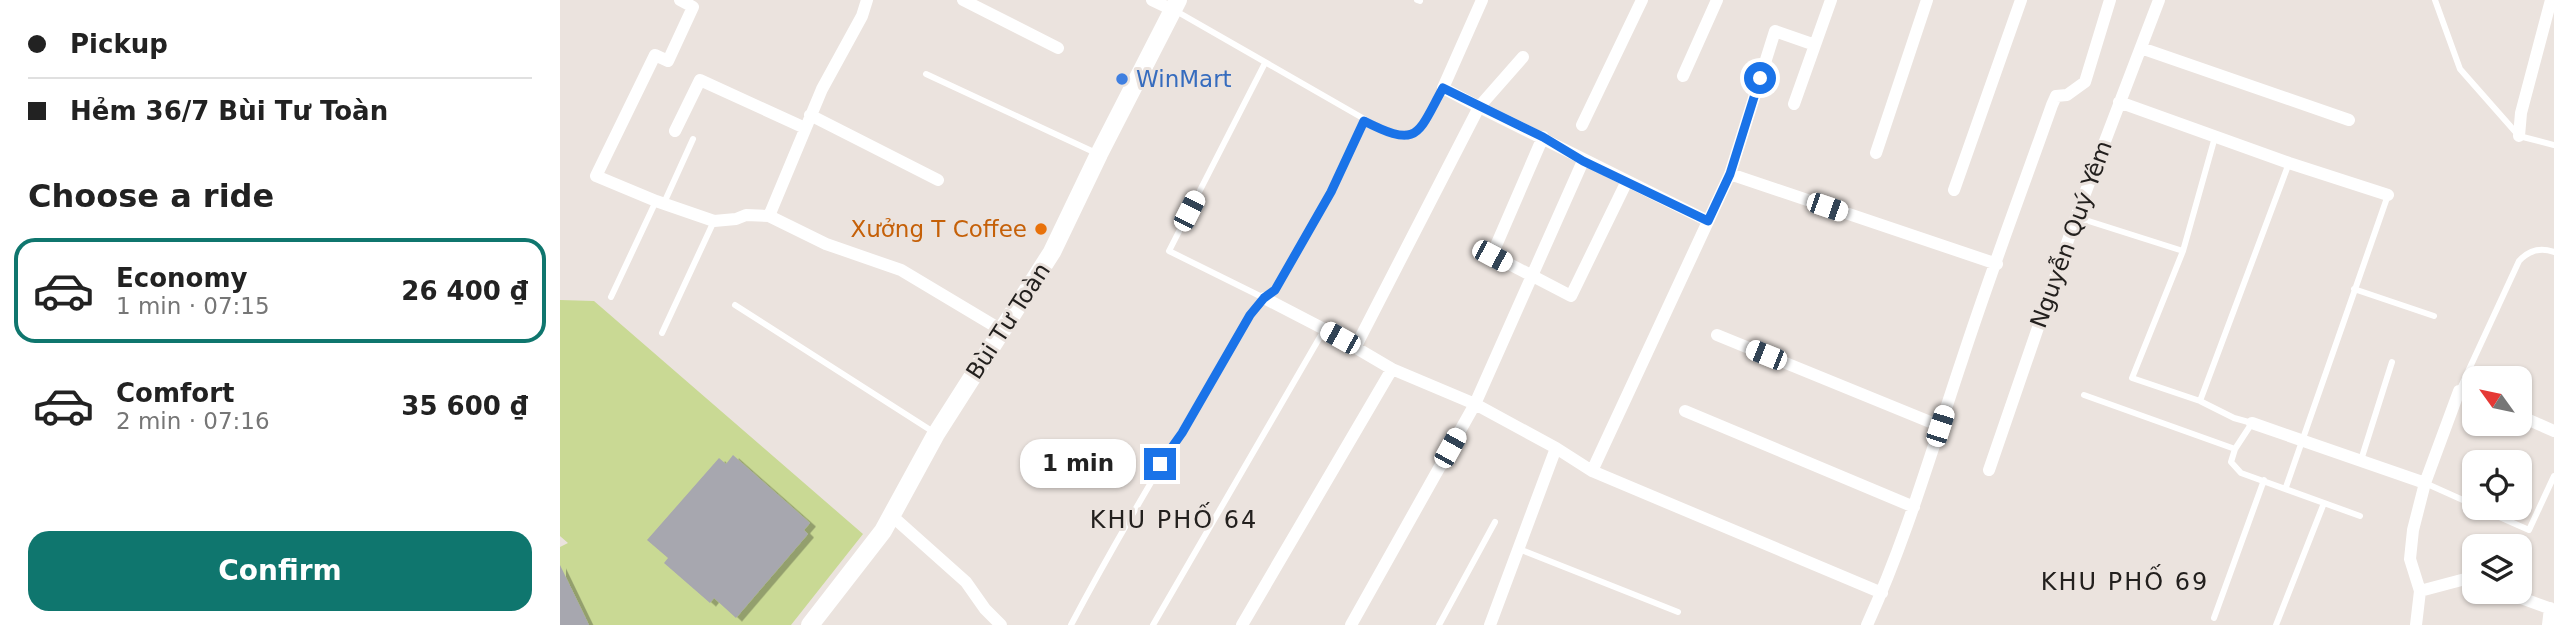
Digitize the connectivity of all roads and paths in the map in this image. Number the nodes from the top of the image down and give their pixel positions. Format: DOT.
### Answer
graph roads {
  1 [pos="680,0"];
  2 [pos="867,0"];
  3 [pos="963,0"];
  4 [pos="1152,0"];
  5 [pos="1482,0"];
  6 [pos="1642,0"];
  7 [pos="1717,0"];
  8 [pos="1831,0"];
  9 [pos="1927,0"];
  10 [pos="2021,0"];
  11 [pos="2110,0"];
  12 [pos="2159,0"];
  13 [pos="2435,0"];
  14 [pos="2551,0"];
  15 [pos="1176,5"];
  16 [pos="1815,45"];
  17 [pos="1058,48"];
  18 [pos="2141,48"];
  19 [pos="1523,57"];
  20 [pos="1265,63"];
  21 [pos="926,74"];
  22 [pos="1683,76"];
  23 [pos="1443,88"];
  24 [pos="2119,102"];
  25 [pos="1794,104"];
  26 [pos="1479,107"];
  27 [pos="2349,120"];
  28 [pos="808,121"];
  29 [pos="1364,121"];
  30 [pos="1582,125"];
  31 [pos="675,131"];
  32 [pos="2519,136"];
  33 [pos="1543,137"];
  34 [pos="2215,137"];
  35 [pos="693,139"];
  36 [pos="2554,145"];
  37 [pos="1876,153"];
  38 [pos="1099,155"];
  39 [pos="1583,161"];
  40 [pos="2288,163"];
  41 [pos="1730,174"];
  42 [pos="938,180"];
  43 [pos="1627,181"];
  44 [pos="1954,190"];
  45 [pos="2388,195"];
  46 [pos="660,202"];
  47 [pos="769,216"];
  48 [pos="2076,217"];
  49 [pos="714,221"];
  50 [pos="1708,221"];
  51 [pos="2183,251"];
  52 [pos="2554,251"];
  53 [pos="1997,264"];
  54 [pos="1531,276"];
  55 [pos="2354,289"];
  56 [pos="611,297"];
  57 [pos="1264,298"];
  58 [pos="735,305"];
  59 [pos="2434,316"];
  60 [pos="1325,329"];
  61 [pos="1003,331"];
  62 [pos="662,333"];
  63 [pos="1717,335"];
  64 [pos="1356,346"];
  65 [pos="2392,362"];
  66 [pos="1392,369"];
  67 [pos="2459,391"];
  68 [pos="2462,392"];
  69 [pos="2084,395"];
  70 [pos="2200,401"];
  71 [pos="1475,404"];
  72 [pos="1685,411"];
  73 [pos="2532,421"];
  74 [pos="2252,423"];
  75 [pos="1940,426"];
  76 [pos="2554,431"];
  77 [pos="936,434"];
  78 [pos="2301,441"];
  79 [pos="1556,447"];
  80 [pos="2235,449"];
  81 [pos="2361,460"];
  82 [pos="1592,471"];
  83 [pos="1989,471"];
  84 [pos="2554,476"];
  85 [pos="2264,480"];
  86 [pos="2425,483"];
  87 [pos="2286,487"];
  88 [pos="2462,499"];
  89 [pos="2324,503"];
  90 [pos="1913,507"];
  91 [pos="892,516"];
  92 [pos="2360,516"];
  93 [pos="2507,520"];
  94 [pos="1495,522"];
  95 [pos="1518,549"];
  96 [pos="2462,580"];
  97 [pos="2420,591"];
  98 [pos="1882,593"];
  99 [pos="2532,602"];
  100 [pos="2552,609"];
  101 [pos="1678,612"];
  102 [pos="2214,618"];
  103 [pos="810,625"];
  104 [pos="1001,625"];
  105 [pos="1071,625"];
  106 [pos="1153,625"];
  107 [pos="1241,625"];
  108 [pos="1351,625"];
  109 [pos="1439,625"];
  110 [pos="1490,625"];
  111 [pos="1867,625"];
  112 [pos="2276,625"];
  113 [pos="2416,625"];
  114 [pos="2548,625"];
  1 -- 46 [label="street"];
  2 -- 28 [label="street"];
  3 -- 17 [label="street"];
  4 -- 15 [label="street"];
  5 -- 23 [label="street"];
  6 -- 30 [label="street"];
  7 -- 22 [label="street"];
  8 -- 16 [label="street"];
  9 -- 37 [label="street"];
  10 -- 44 [label="street"];
  11 -- 53 [label="street"];
  12 -- 18 [label="street, Nguyễn Quý Yêm"];
  13 -- 32 [label="lane"];
  14 -- 32 [label="street"];
  15 -- 20 [label="lane"];
  15 -- 38 [label="street, Bùi Tư Toàn"];
  16 -- 25 [label="street"];
  16 -- 41 [label="street"];
  18 -- 24 [label="street, Nguyễn Quý Yêm"];
  18 -- 27 [label="street"];
  19 -- 26 [label="street"];
  20 -- 29 [label="lane"];
  20 -- 57 [label="lane"];
  21 -- 38 [label="lane"];
  23 -- 26 [label="street"];
  23 -- 29 [label="lane"];
  24 -- 34 [label="street"];
  24 -- 48 [label="street, Nguyễn Quý Yêm"];
  26 -- 33 [label="street"];
  26 -- 64 [label="street"];
  28 -- 31 [label="street"];
  28 -- 42 [label="street"];
  28 -- 47 [label="street"];
  29 -- 57 [label="lane"];
  32 -- 36 [label="lane"];
  33 -- 39 [label="street"];
  33 -- 54 [label="street"];
  34 -- 40 [label="street"];
  34 -- 51 [label="lane"];
  35 -- 46 [label="lane"];
  38 -- 61 [label="street, Bùi Tư Toàn"];
  39 -- 43 [label="street"];
  39 -- 54 [label="street"];
  40 -- 45 [label="street"];
  40 -- 70 [label="lane"];
  41 -- 50 [label="street"];
  41 -- 53 [label="street"];
  43 -- 50 [label="street"];
  43 -- 54 [label="street"];
  45 -- 55 [label="lane"];
  46 -- 49 [label="street"];
  46 -- 56 [label="lane"];
  47 -- 49 [label="street"];
  47 -- 61 [label="street"];
  48 -- 51 [label="lane"];
  48 -- 83 [label="street, Nguyễn Quý Yêm"];
  49 -- 62 [label="lane"];
  50 -- 82 [label="street"];
  51 -- 70 [label="lane"];
  52 -- 67 [label="lane"];
  53 -- 75 [label="street"];
  54 -- 71 [label="street"];
  55 -- 59 [label="lane"];
  55 -- 78 [label="lane"];
  57 -- 60 [label="street"];
  57 -- 105 [label="lane"];
  58 -- 77 [label="lane"];
  60 -- 64 [label="street"];
  60 -- 106 [label="lane"];
  61 -- 77 [label="street, Bùi Tư Toàn"];
  63 -- 75 [label="street"];
  64 -- 66 [label="street"];
  65 -- 81 [label="lane"];
  66 -- 71 [label="street"];
  66 -- 107 [label="street"];
  67 -- 68 [label="street"];
  67 -- 86 [label="street"];
  69 -- 80 [label="lane"];
  70 -- 74 [label="lane"];
  71 -- 79 [label="street"];
  71 -- 108 [label="street"];
  72 -- 90 [label="street"];
  73 -- 76 [label="street"];
  74 -- 78 [label="street"];
  74 -- 80 [label="lane"];
  75 -- 90 [label="street"];
  77 -- 91 [label="street, Bùi Tư Toàn"];
  78 -- 81 [label="street"];
  78 -- 87 [label="lane"];
  79 -- 82 [label="street"];
  79 -- 95 [label="street"];
  80 -- 85 [label="lane"];
  81 -- 86 [label="street"];
  82 -- 98 [label="street"];
  84 -- 93 [label="lane"];
  85 -- 87 [label="lane"];
  85 -- 102 [label="lane"];
  86 -- 88 [label="lane"];
  86 -- 97 [label="street"];
  87 -- 89 [label="lane"];
  89 -- 92 [label="lane"];
  89 -- 112 [label="lane"];
  90 -- 98 [label="street"];
  91 -- 103 [label="street, Bùi Tư Toàn"];
  91 -- 104 [label="street"];
  94 -- 109 [label="lane"];
  95 -- 101 [label="lane"];
  95 -- 110 [label="street"];
  96 -- 97 [label="street"];
  97 -- 113 [label="street"];
  98 -- 111 [label="street"];
  99 -- 100 [label="street"];
  100 -- 114 [label="street"];
}
